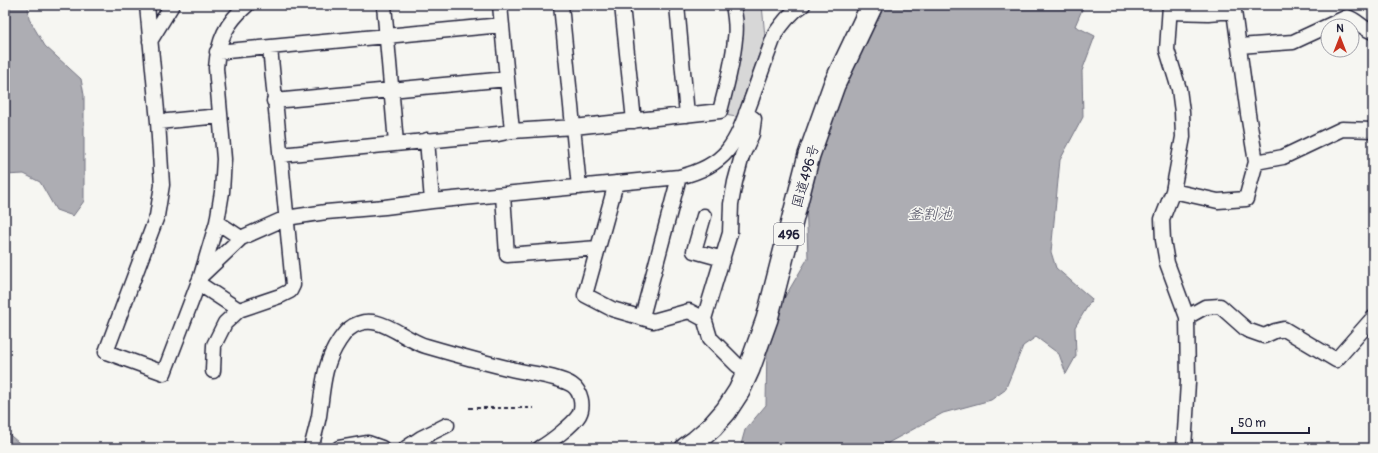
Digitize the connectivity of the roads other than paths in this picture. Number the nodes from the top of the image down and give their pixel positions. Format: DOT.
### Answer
graph roads {
  1 [pos="147,5"];
  2 [pos="172,5"];
  3 [pos="247,5"];
  4 [pos="384,5"];
  5 [pos="500,5"];
  6 [pos="561,5"];
  7 [pos="622,5"];
  8 [pos="677,5"];
  9 [pos="733,5"];
  10 [pos="803,5"];
  11 [pos="872,5"];
  12 [pos="1170,8"];
  13 [pos="502,26"];
  14 [pos="1373,32"];
  15 [pos="386,36"];
  16 [pos="150,41"];
  17 [pos="1239,46"];
  18 [pos="270,48"];
  19 [pos="217,52"];
  20 [pos="507,79"];
  21 [pos="391,90"];
  22 [pos="274,101"];
  23 [pos="746,113"];
  24 [pos="687,115"];
  25 [pos="220,116"];
  26 [pos="634,121"];
  27 [pos="158,122"];
  28 [pos="574,127"];
  29 [pos="1373,130"];
  30 [pos="512,131"];
  31 [pos="428,140"];
  32 [pos="396,143"];
  33 [pos="280,155"];
  34 [pos="1256,162"];
  35 [pos="679,177"];
  36 [pos="616,183"];
  37 [pos="579,187"];
  38 [pos="1173,191"];
  39 [pos="503,195"];
  40 [pos="432,202"];
  41 [pos="704,216"];
  42 [pos="286,218"];
  43 [pos="218,222"];
  44 [pos="241,238"];
  45 [pos="598,248"];
  46 [pos="723,260"];
  47 [pos="200,279"];
  48 [pos="239,310"];
  49 [pos="642,317"];
  50 [pos="1187,317"];
  51 [pos="704,318"];
  52 [pos="1373,318"];
  53 [pos="213,371"];
  54 [pos="748,372"];
  55 [pos="447,425"];
  56 [pos="311,448"];
  57 [pos="339,448"];
  58 [pos="382,448"];
  59 [pos="406,448"];
  60 [pos="540,448"];
  61 [pos="686,448"];
  62 [pos="1184,448"];
  1 -- 16 [label="street"];
  2 -- 16 [label="street"];
  3 -- 19 [label="street"];
  4 -- 15 [label="street"];
  5 -- 13 [label="street"];
  6 -- 28 [label="street"];
  7 -- 26 [label="street"];
  8 -- 24 [label="street"];
  9 -- 24 [label="street"];
  10 -- 23 [label="street"];
  11 -- 54 [label="highway, 国道496号 / 496"];
  12 -- 17 [label="street"];
  12 -- 38 [label="street"];
  13 -- 15 [label="street"];
  13 -- 20 [label="street"];
  14 -- 17 [label="street"];
  15 -- 18 [label="street"];
  15 -- 21 [label="street"];
  16 -- 27 [label="street"];
  17 -- 34 [label="street"];
  18 -- 19 [label="street"];
  18 -- 22 [label="street"];
  19 -- 25 [label="street"];
  20 -- 21 [label="street"];
  20 -- 30 [label="street"];
  21 -- 22 [label="street"];
  21 -- 32 [label="street"];
  22 -- 33 [label="street"];
  23 -- 35 [label="street"];
  23 -- 46 [label="street"];
  24 -- 26 [label="street"];
  25 -- 27 [label="street"];
  25 -- 43 [label="street"];
  26 -- 28 [label="street"];
  27 -- 47 [label="street"];
  28 -- 30 [label="street"];
  28 -- 37 [label="street"];
  29 -- 34 [label="street"];
  30 -- 31 [label="street"];
  31 -- 32 [label="street"];
  31 -- 40 [label="street"];
  32 -- 33 [label="street"];
  33 -- 42 [label="street"];
  34 -- 38 [label="street"];
  35 -- 36 [label="street"];
  35 -- 49 [label="street"];
  36 -- 37 [label="street"];
  36 -- 45 [label="street"];
  37 -- 39 [label="street"];
  38 -- 50 [label="street"];
  39 -- 40 [label="street"];
  39 -- 45 [label="street"];
  40 -- 42 [label="street"];
  41 -- 46 [label="street"];
  42 -- 44 [label="street"];
  42 -- 48 [label="street"];
  43 -- 44 [label="street"];
  43 -- 47 [label="street"];
  44 -- 47 [label="street"];
  45 -- 49 [label="street"];
  46 -- 51 [label="street"];
  47 -- 48 [label="street"];
  48 -- 53 [label="street"];
  49 -- 51 [label="street"];
  50 -- 52 [label="street"];
  50 -- 62 [label="street"];
  51 -- 54 [label="street"];
  54 -- 61 [label="highway, 国道496号 / 496"];
  55 -- 59 [label="street"];
  56 -- 60 [label="street"];
  57 -- 58 [label="street"];
}
